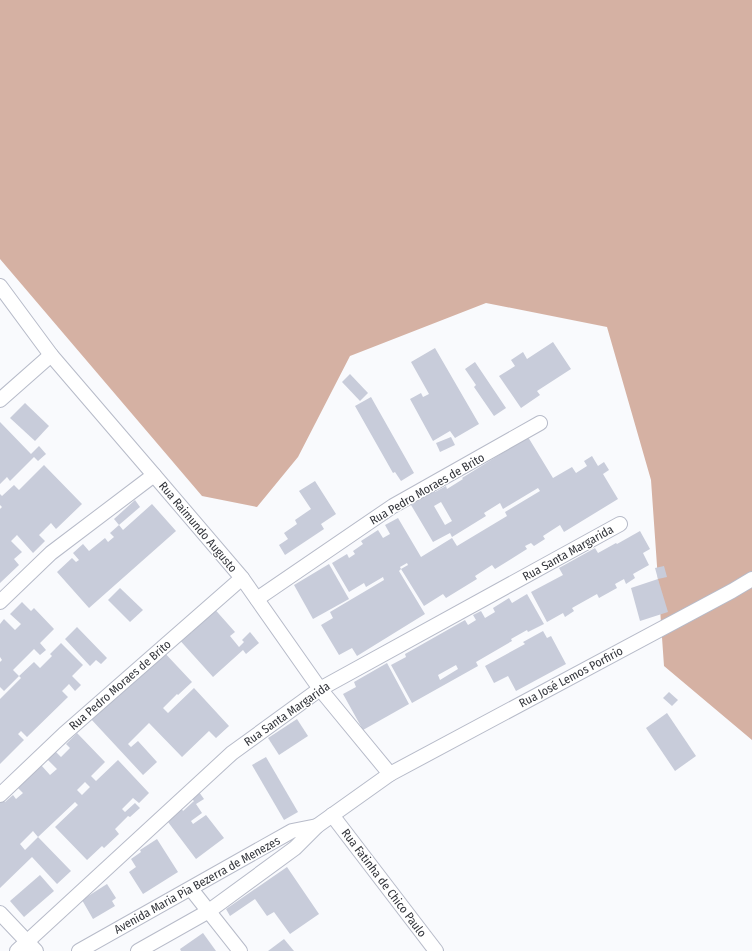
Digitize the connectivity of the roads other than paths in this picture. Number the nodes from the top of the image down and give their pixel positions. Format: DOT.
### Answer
graph roads {
  1 [pos="0,286"];
  2 [pos="51,355"];
  3 [pos="0,400"];
  4 [pos="540,424"];
  5 [pos="154,475"];
  6 [pos="620,524"];
  7 [pos="242,578"];
  8 [pos="752,579"];
  9 [pos="257,599"];
  10 [pos="0,602"];
  11 [pos="320,689"];
  12 [pos="390,774"];
  13 [pos="0,795"];
  14 [pos="332,815"];
  15 [pos="317,826"];
  16 [pos="191,889"];
  17 [pos="209,911"];
  18 [pos="0,913"];
  19 [pos="32,946"];
  20 [pos="17,951"];
  21 [pos="79,951"];
  22 [pos="138,951"];
  23 [pos="240,951"];
  24 [pos="436,951"];
  1 -- 2 [label="street, Rua Raimundo Augusto"];
  2 -- 3 [label="street"];
  2 -- 5 [label="street, Rua Raimundo Augusto"];
  4 -- 9 [label="street, Rua Pedro Moraes de Brito"];
  5 -- 7 [label="street, Rua Raimundo Augusto"];
  5 -- 10 [label="street"];
  6 -- 11 [label="street, Rua Santa Margarida"];
  7 -- 9 [label="street, Rua Raimundo Augusto"];
  7 -- 13 [label="street, Rua Pedro Moraes de Brito"];
  8 -- 12 [label="street, Rua José Lemos Porfirio"];
  9 -- 11 [label="street, Rua Raimundo Augusto"];
  11 -- 12 [label="street, Rua Raimundo Augusto"];
  11 -- 19 [label="street, Rua Santa Margarida"];
  12 -- 14 [label="street, Avenida Maria Pia Bezerra de Menezes"];
  14 -- 15 [label="street, Avenida Maria Pia Bezerra de Menezes"];
  14 -- 24 [label="street, Rua Fatinha de Chico Paulo"];
  15 -- 16 [label="street, Avenida Maria Pia Bezerra de Menezes"];
  15 -- 17 [label="street, Avenida Maria Pia Bezerra de Menezes"];
  16 -- 17 [label="street"];
  16 -- 21 [label="street, Avenida Maria Pia Bezerra de Menezes"];
  17 -- 22 [label="street, Avenida Maria Pia Bezerra de Menezes"];
  17 -- 23 [label="street"];
  18 -- 19 [label="street"];
  19 -- 20 [label="street, Rua Santa Margarida"];
}
